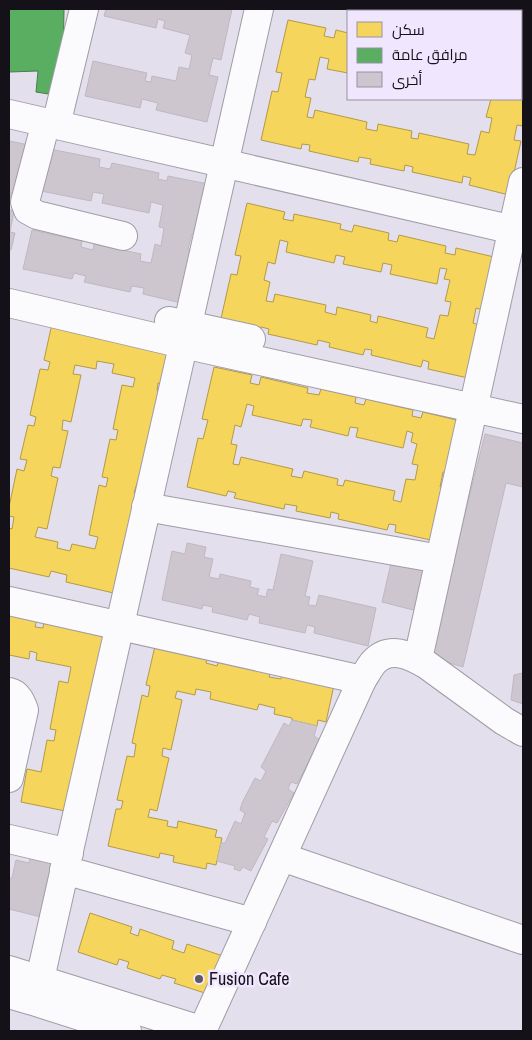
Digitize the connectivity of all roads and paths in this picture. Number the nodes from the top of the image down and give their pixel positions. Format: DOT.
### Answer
graph roads {
  1 [pos="84,9"];
  2 [pos="259,9"];
  3 [pos="9,114"];
  4 [pos="51,123"];
  5 [pos="224,164"];
  6 [pos="523,182"];
  7 [pos="518,231"];
  8 [pos="123,236"];
  9 [pos="9,286"];
  10 [pos="9,303"];
  11 [pos="186,334"];
  12 [pos="475,399"];
  13 [pos="523,401"];
  14 [pos="523,420"];
  15 [pos="146,507"];
  16 [pos="440,559"];
  17 [pos="9,601"];
  18 [pos="120,626"];
  19 [pos="418,659"];
  20 [pos="362,680"];
  21 [pos="9,692"];
  22 [pos="523,732"];
  23 [pos="9,778"];
  24 [pos="9,838"];
  25 [pos="282,857"];
  26 [pos="66,862"];
  27 [pos="252,922"];
  28 [pos="523,940"];
  29 [pos="9,970"];
  30 [pos="40,979"];
  31 [pos="9,994"];
  32 [pos="127,1031"];
  33 [pos="203,1031"];
  1 -- 4 [label="street"];
  2 -- 5 [label="street"];
  3 -- 4 [label="street"];
  4 -- 5 [label="street"];
  4 -- 8 [label="street"];
  5 -- 7 [label="street"];
  5 -- 11 [label="street"];
  6 -- 7 [label="street"];
  7 -- 12 [label="street"];
  9 -- 11 [label="street"];
  10 -- 11 [label="street"];
  11 -- 12 [label="street"];
  11 -- 15 [label="street"];
  12 -- 13 [label="street"];
  12 -- 14 [label="street"];
  12 -- 16 [label="street"];
  15 -- 16 [label="street"];
  15 -- 18 [label="street"];
  16 -- 19 [label="street"];
  17 -- 18 [label="street"];
  18 -- 20 [label="street"];
  18 -- 26 [label="street"];
  19 -- 20 [label="street"];
  19 -- 22 [label="street"];
  20 -- 25 [label="street"];
  21 -- 23 [label="street"];
  24 -- 26 [label="street"];
  25 -- 27 [label="street"];
  25 -- 28 [label="street"];
  26 -- 27 [label="street"];
  26 -- 30 [label="street"];
  27 -- 33 [label="street"];
  29 -- 30 [label="street"];
  30 -- 33 [label="street"];
  31 -- 32 [label="street"];
}
